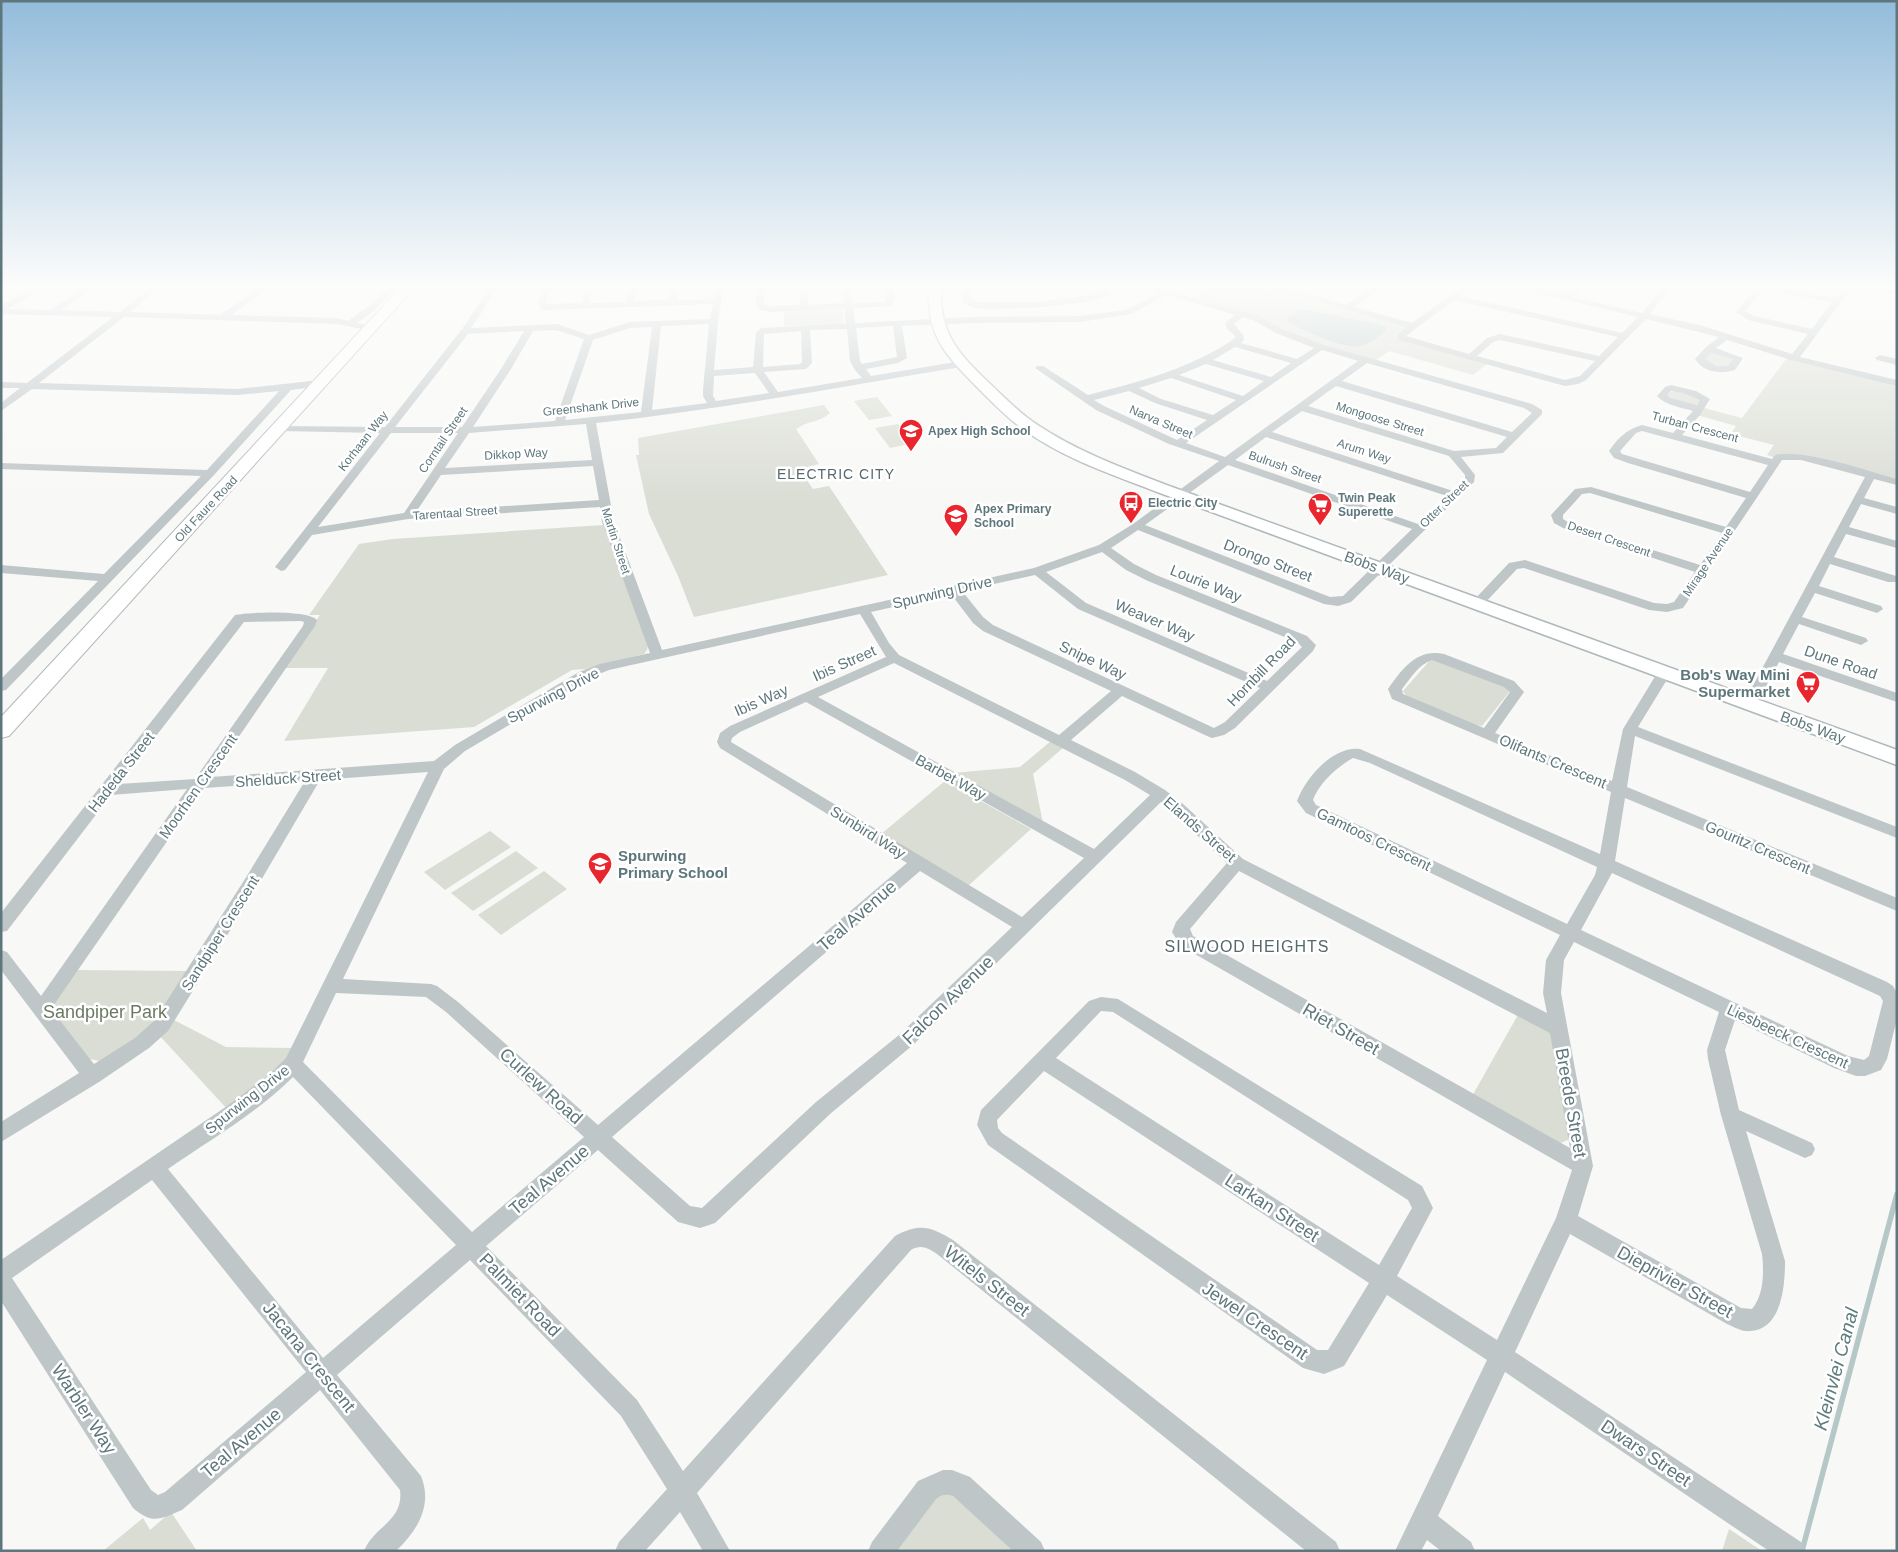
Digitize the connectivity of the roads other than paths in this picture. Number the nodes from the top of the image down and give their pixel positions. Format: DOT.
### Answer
graph roads {
  1 [pos="66,358"];
  2 [pos="343,358"];
  3 [pos="443,358"];
  4 [pos="512,358"];
  5 [pos="582,358"];
  6 [pos="653,358"];
  7 [pos="711,358"];
  8 [pos="759,358"];
  9 [pos="807,358"];
  10 [pos="855,358"];
  11 [pos="901,358"];
  12 [pos="957,358"];
  13 [pos="1211,358"];
  14 [pos="1285,358"];
  15 [pos="1303,358"];
  16 [pos="1360,358"];
  17 [pos="1471,358"];
  18 [pos="1796,358"];
  19 [pos="1882,358"];
  20 [pos="1600,359"];
  21 [pos="1365,360"];
  22 [pos="1207,361"];
  23 [pos="1298,362"];
  24 [pos="1897,362"];
  25 [pos="961,364"];
  26 [pos="858,368"];
  27 [pos="1040,368"];
  28 [pos="758,370"];
  29 [pos="710,373"];
  30 [pos="1171,375"];
  31 [pos="809,378"];
  32 [pos="868,380"];
  33 [pos="1271,380"];
  34 [pos="1334,382"];
  35 [pos="320,383"];
  36 [pos="1,384"];
  37 [pos="1897,384"];
  38 [pos="31,386"];
  39 [pos="288,387"];
  40 [pos="1130,387"];
  41 [pos="775,395"];
  42 [pos="1085,399"];
  43 [pos="1243,399"];
  44 [pos="713,405"];
  45 [pos="1300,407"];
  46 [pos="1,408"];
  47 [pos="1698,409"];
  48 [pos="646,415"];
  49 [pos="1214,419"];
  50 [pos="591,421"];
  51 [pos="559,424"];
  52 [pos="281,428"];
  53 [pos="388,429"];
  54 [pos="466,429"];
  55 [pos="1264,433"];
  56 [pos="1515,436"];
  57 [pos="1676,436"];
  58 [pos="1178,444"];
  59 [pos="1453,454"];
  60 [pos="1226,461"];
  61 [pos="596,463"];
  62 [pos="1774,463"];
  63 [pos="1,466"];
  64 [pos="437,472"];
  65 [pos="210,473"];
  66 [pos="1872,475"];
  67 [pos="1897,482"];
  68 [pos="1179,494"];
  69 [pos="1454,495"];
  70 [pos="1752,496"];
  71 [pos="1858,500"];
  72 [pos="604,503"];
  73 [pos="1897,511"];
  74 [pos="408,516"];
  75 [pos="1137,526"];
  76 [pos="1420,528"];
  77 [pos="1843,530"];
  78 [pos="1728,531"];
  79 [pos="308,532"];
  80 [pos="1897,545"];
  81 [pos="1103,548"];
  82 [pos="1827,559"];
  83 [pos="281,567"];
  84 [pos="1379,568"];
  85 [pos="1,569"];
  86 [pos="1037,570"];
  87 [pos="1702,570"];
  88 [pos="106,578"];
  89 [pos="1892,579"];
  90 [pos="1812,588"];
  91 [pos="955,590"];
  92 [pos="1478,604"];
  93 [pos="1877,609"];
  94 [pos="863,610"];
  95 [pos="240,618"];
  96 [pos="1795,619"];
  97 [pos="1302,639"];
  98 [pos="1862,641"];
  99 [pos="658,656"];
  100 [pos="1776,656"];
  101 [pos="894,658"];
  102 [pos="1664,673"];
  103 [pos="1,687"];
  104 [pos="1269,687"];
  105 [pos="1120,690"];
  106 [pos="807,698"];
  107 [pos="1897,698"];
  108 [pos="1750,704"];
  109 [pos="1230,725"];
  110 [pos="1630,729"];
  111 [pos="1,731"];
  112 [pos="729,732"];
  113 [pos="1487,734"];
  114 [pos="1060,742"];
  115 [pos="1897,758"];
  116 [pos="438,766"];
  117 [pos="315,776"];
  118 [pos="200,784"];
  119 [pos="1619,789"];
  120 [pos="107,790"];
  121 [pos="1160,794"];
  122 [pos="1897,833"];
  123 [pos="1096,857"];
  124 [pos="1607,862"];
  125 [pos="1237,863"];
  126 [pos="918,864"];
  127 [pos="1897,905"];
  128 [pos="1,926"];
  129 [pos="1024,926"];
  130 [pos="1571,933"];
  131 [pos="1,957"];
  132 [pos="332,986"];
  133 [pos="1729,1009"];
  134 [pos="41,1010"];
  135 [pos="1558,1028"];
  136 [pos="1043,1060"];
  137 [pos="293,1064"];
  138 [pos="92,1076"];
  139 [pos="1731,1115"];
  140 [pos="1,1133"];
  141 [pos="599,1138"];
  142 [pos="1805,1149"];
  143 [pos="1583,1166"];
  144 [pos="154,1168"];
  145 [pos="729,1198"];
  146 [pos="1566,1220"];
  147 [pos="472,1245"];
  148 [pos="1,1273"];
  149 [pos="1383,1280"];
  150 [pos="1,1281"];
  151 [pos="1501,1356"];
  152 [pos="323,1373"];
  153 [pos="681,1490"];
  154 [pos="180,1495"];
  155 [pos="1423,1522"];
  156 [pos="377,1551"];
  157 [pos="628,1551"];
  158 [pos="717,1551"];
  159 [pos="881,1551"];
  160 [pos="1032,1551"];
  161 [pos="1327,1551"];
  162 [pos="1408,1551"];
  163 [pos="1462,1551"];
  164 [pos="1792,1551"];
  1 -- 38 [label="street"];
  2 -- 35 [label="main road, Old Faure Road"];
  3 -- 53 [label="street, Korhaan Way"];
  4 -- 54 [label="street, Corntail Street"];
  5 -- 51 [label="street"];
  6 -- 48 [label="street"];
  7 -- 29 [label="street"];
  8 -- 28 [label="street"];
  9 -- 31 [label="street"];
  10 -- 26 [label="street"];
  11 -- 26 [label="street"];
  12 -- 25 [label="street, Bobs Way"];
  13 -- 22 [label="street"];
  14 -- 23 [label="street"];
  15 -- 23 [label="street"];
  16 -- 21 [label="street"];
  17 -- 20 [label="street"];
  18 -- 37 [label="street"];
  19 -- 24 [label="street"];
  21 -- 34 [label="street, Spurwing Drive"];
  21 -- 56 [label="street"];
  22 -- 30 [label="street"];
  22 -- 33 [label="street"];
  23 -- 33 [label="street"];
  25 -- 32 [label="street, Greenshank Drive"];
  25 -- 68 [label="street, Bobs Way"];
  26 -- 32 [label="street"];
  27 -- 42 [label="street, Narva Street"];
  28 -- 29 [label="street"];
  28 -- 31 [label="street"];
  28 -- 41 [label="street"];
  29 -- 44 [label="street"];
  30 -- 40 [label="street"];
  30 -- 43 [label="street"];
  31 -- 32 [label="street, Greenshank Drive"];
  31 -- 41 [label="street, Greenshank Drive"];
  33 -- 43 [label="street"];
  34 -- 45 [label="street, Spurwing Drive"];
  34 -- 56 [label="street"];
  35 -- 39 [label="street"];
  35 -- 52 [label="main road, Old Faure Road"];
  36 -- 38 [label="street"];
  38 -- 39 [label="street"];
  38 -- 46 [label="street"];
  39 -- 65 [label="street"];
  40 -- 42 [label="street"];
  40 -- 49 [label="street"];
  41 -- 44 [label="street, Greenshank Drive"];
  42 -- 58 [label="street, Narva Street"];
  43 -- 49 [label="street"];
  44 -- 48 [label="street, Greenshank Drive"];
  45 -- 55 [label="street, Spurwing Drive"];
  45 -- 59 [label="street, Mongoose Street"];
  47 -- 57 [label="street"];
  48 -- 50 [label="street, Greenshank Drive"];
  49 -- 58 [label="street"];
  50 -- 51 [label="street, Greenshank Drive"];
  50 -- 61 [label="street, Martin Street"];
  51 -- 54 [label="street, Greenshank Drive"];
  52 -- 53 [label="street, Greenshank Drive"];
  52 -- 111 [label="main road, Old Faure Road"];
  53 -- 54 [label="street, Greenshank Drive"];
  53 -- 79 [label="street, Korhaan Way"];
  54 -- 64 [label="street, Corntail Street"];
  55 -- 60 [label="street, Spurwing Drive"];
  55 -- 69 [label="street, Arum Way"];
  56 -- 59 [label="street"];
  57 -- 62 [label="street, Turban Crescent"];
  57 -- 70 [label="street, Turban Crescent"];
  58 -- 60 [label="street, Narva Street"];
  59 -- 69 [label="street, Otter Street"];
  60 -- 68 [label="street, Spurwing Drive"];
  60 -- 76 [label="street, Bulrush Street"];
  61 -- 64 [label="street, Dikkop Way"];
  61 -- 72 [label="street, Martin Street"];
  62 -- 66 [label="street"];
  62 -- 70 [label="street, Mirage Avenue"];
  63 -- 65 [label="street"];
  64 -- 74 [label="street, Corntail Street"];
  65 -- 88 [label="street"];
  66 -- 67 [label="street"];
  66 -- 71 [label="street"];
  68 -- 75 [label="street, Spurwing Drive"];
  68 -- 84 [label="street, Bobs Way"];
  69 -- 76 [label="street, Otter Street"];
  70 -- 78 [label="street, Mirage Avenue"];
  71 -- 73 [label="street"];
  71 -- 77 [label="street"];
  72 -- 74 [label="street, Tarentaal Street"];
  72 -- 99 [label="street, Martin Street"];
  74 -- 79 [label="street, Tarentaal Street"];
  75 -- 81 [label="street, Spurwing Drive"];
  75 -- 84 [label="street, Drongo Street"];
  76 -- 84 [label="street, Otter Street"];
  77 -- 80 [label="street"];
  77 -- 82 [label="street"];
  78 -- 87 [label="street, Mirage Avenue"];
  78 -- 87 [label="street, Desert Crescent"];
  79 -- 83 [label="street, Korhaan Way"];
  81 -- 86 [label="street, Spurwing Drive"];
  81 -- 97 [label="street, Lourie Way"];
  82 -- 89 [label="street"];
  82 -- 90 [label="street"];
  84 -- 92 [label="street, Bobs Way"];
  85 -- 88 [label="street"];
  86 -- 91 [label="street, Spurwing Drive"];
  86 -- 104 [label="street, Weaver Way"];
  87 -- 92 [label="street, Mirage Avenue"];
  88 -- 103 [label="street"];
  90 -- 93 [label="street"];
  90 -- 96 [label="street"];
  91 -- 94 [label="street, Spurwing Drive"];
  91 -- 105 [label="street, Snipe Way"];
  92 -- 102 [label="street, Bobs Way"];
  94 -- 99 [label="street, Spurwing Drive"];
  94 -- 101 [label="street, Elands Street"];
  95 -- 118 [label="street, Moorhen Crescent"];
  95 -- 120 [label="street, Hadeda Street"];
  96 -- 98 [label="street"];
  96 -- 100 [label="street"];
  97 -- 104 [label="street, Hornbill Road"];
  99 -- 116 [label="street, Spurwing Drive"];
  100 -- 107 [label="street, Dune Road"];
  100 -- 108 [label="street"];
  101 -- 106 [label="street, Ibis Street"];
  101 -- 114 [label="street, Elands Street"];
  102 -- 108 [label="street, Bobs Way"];
  102 -- 110 [label="street, Breede Street"];
  104 -- 109 [label="street, Hornbill Road"];
  105 -- 109 [label="street, Snipe Way"];
  105 -- 114 [label="street"];
  106 -- 112 [label="street, Ibis Way"];
  106 -- 123 [label="street, Barbet Way"];
  108 -- 115 [label="street, Bobs Way"];
  110 -- 119 [label="street, Breede Street"];
  110 -- 122 [label="street"];
  112 -- 126 [label="street, Sunbird Way"];
  113 -- 113 [label="street, Olifants Crescent"];
  113 -- 119 [label="street, Olifants Crescent"];
  114 -- 121 [label="street, Elands Street"];
  116 -- 117 [label="street, Shelduck Street"];
  116 -- 132 [label="street, Spurwing Drive"];
  117 -- 118 [label="street, Shelduck Street"];
  117 -- 138 [label="street, Sandpiper Crescent"];
  118 -- 120 [label="street, Shelduck Street"];
  118 -- 134 [label="street, Moorhen Crescent"];
  119 -- 124 [label="street, Breede Street"];
  119 -- 127 [label="street, Gouritz Crescent"];
  120 -- 128 [label="street, Hadeda Street"];
  121 -- 123 [label="street, Falcon Avenue"];
  121 -- 125 [label="street, Elands Street"];
  123 -- 129 [label="street, Falcon Avenue"];
  124 -- 130 [label="street, Breede Street"];
  124 -- 130 [label="street, Gamtoos Crescent"];
  124 -- 133 [label="street, Liesbeeck Crescent"];
  125 -- 135 [label="street, Elands Street"];
  125 -- 143 [label="street, Riet Street"];
  126 -- 129 [label="street, Sunbird Way"];
  126 -- 141 [label="street, Teal Avenue"];
  129 -- 145 [label="street, Falcon Avenue"];
  130 -- 133 [label="street, Liesbeeck Crescent"];
  130 -- 135 [label="street, Breede Street"];
  131 -- 134 [label="street"];
  132 -- 137 [label="street, Spurwing Drive"];
  132 -- 141 [label="street, Curlew Road"];
  133 -- 139 [label="street, Dieprivier Street"];
  134 -- 138 [label="street"];
  135 -- 143 [label="street, Breede Street"];
  136 -- 149 [label="street, Larkan Street"];
  136 -- 149 [label="street, Jewel Crescent"];
  136 -- 149 [label="street, Jewel Crescent"];
  137 -- 144 [label="street, Spurwing Drive"];
  137 -- 147 [label="street, Palmiet Road"];
  138 -- 140 [label="street, Sandpiper Crescent"];
  139 -- 142 [label="street"];
  139 -- 146 [label="street, Dieprivier Street"];
  141 -- 145 [label="street, Curlew Road"];
  141 -- 147 [label="street, Teal Avenue"];
  143 -- 146 [label="street, Breede Street"];
  144 -- 148 [label="street, Spurwing Drive"];
  144 -- 152 [label="street, Jacana Crescent"];
  146 -- 151 [label="street, Breede Street"];
  147 -- 152 [label="street, Teal Avenue"];
  147 -- 153 [label="street, Palmiet Road"];
  149 -- 151 [label="street, Larkan Street"];
  150 -- 154 [label="street, Warbler Way"];
  151 -- 155 [label="street, Breede Street"];
  151 -- 164 [label="street, Dwars Street"];
  152 -- 154 [label="street, Teal Avenue"];
  152 -- 156 [label="street, Jacana Crescent"];
  153 -- 157 [label="street, Witels Street"];
  153 -- 158 [label="street, Palmiet Road"];
  153 -- 161 [label="street, Witels Street"];
  155 -- 162 [label="street, Breede Street"];
  155 -- 163 [label="street"];
  159 -- 160 [label="street"];
}
